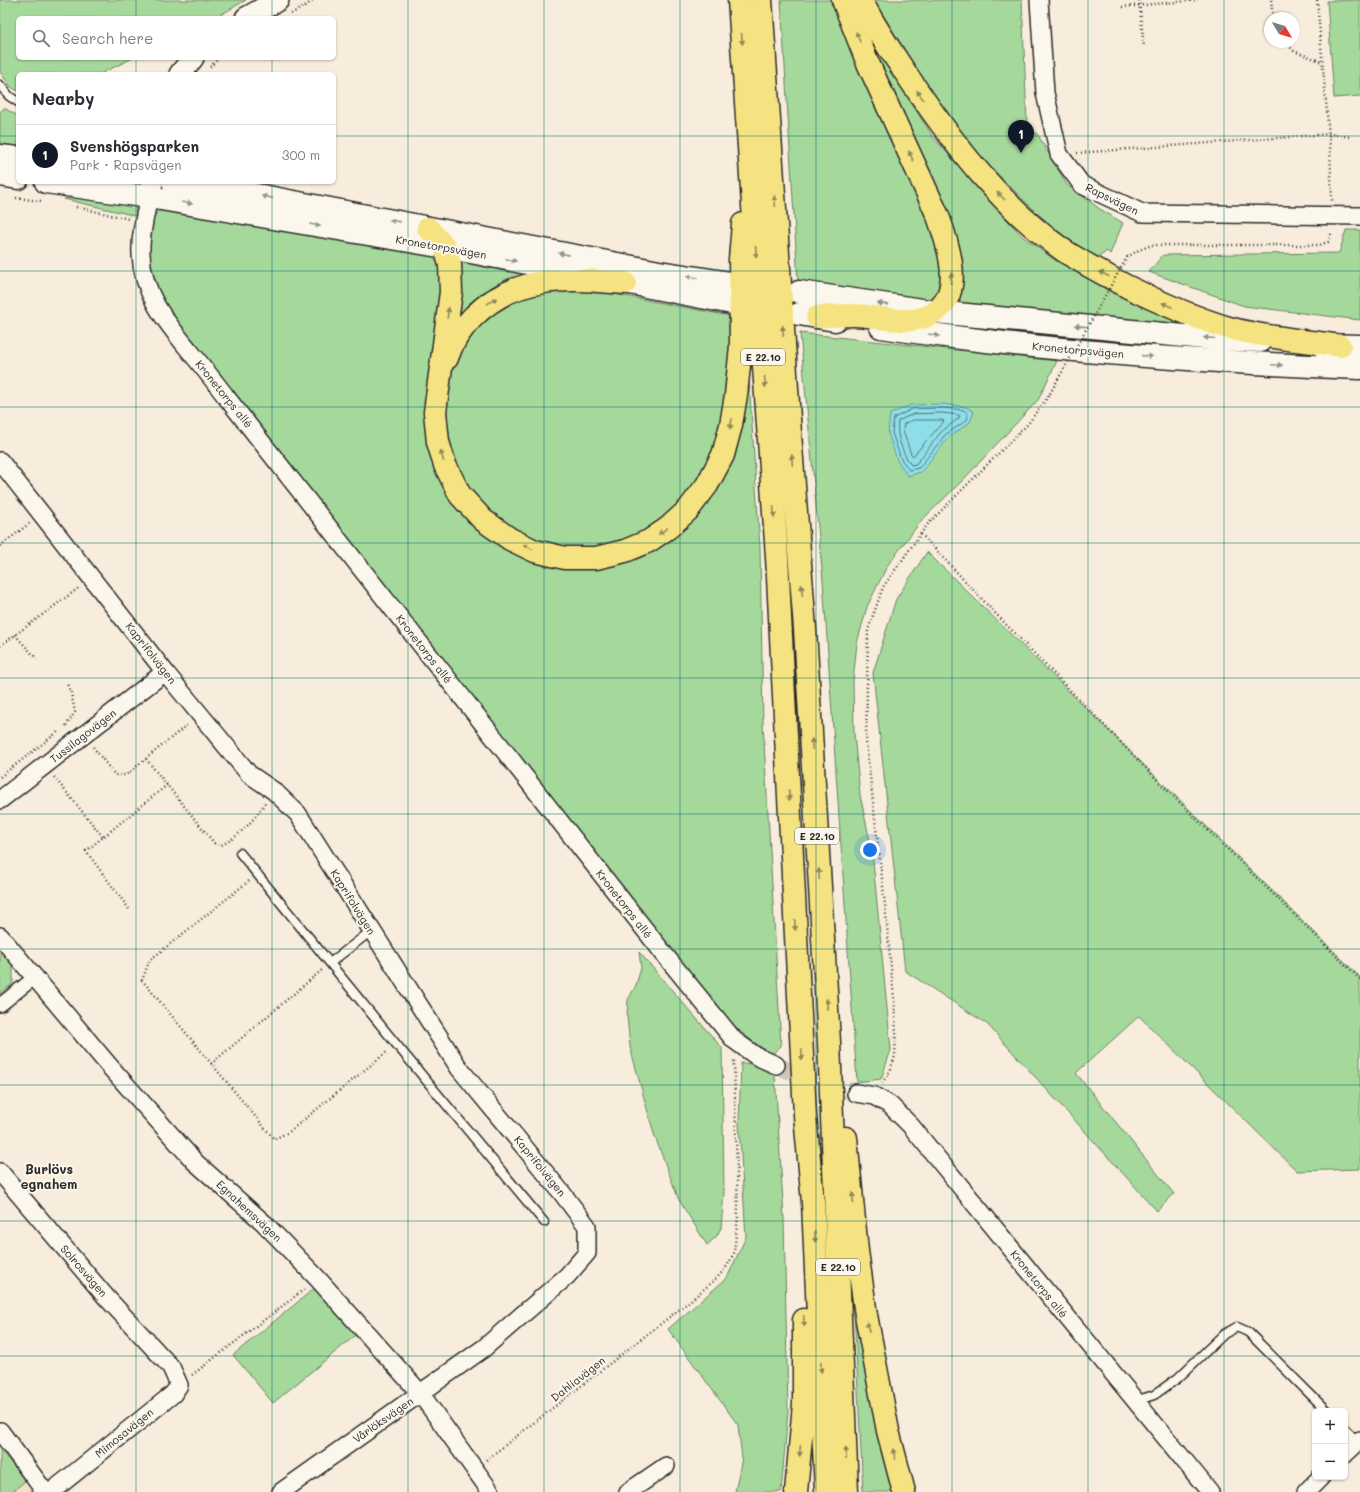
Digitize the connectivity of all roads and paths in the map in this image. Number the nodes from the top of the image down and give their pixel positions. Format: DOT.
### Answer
graph roads {
  1 [pos="315,0"];
  2 [pos="739,0"];
  3 [pos="760,0"];
  4 [pos="843,0"];
  5 [pos="861,0"];
  6 [pos="1039,0"];
  7 [pos="1140,0"];
  8 [pos="1198,0"];
  9 [pos="1271,0"];
  10 [pos="1317,0"];
  11 [pos="284,7"];
  12 [pos="1140,7"];
  13 [pos="1122,8"];
  14 [pos="1272,12"];
  15 [pos="253,16"];
  16 [pos="1144,47"];
  17 [pos="1291,48"];
  18 [pos="213,60"];
  19 [pos="1322,62"];
  20 [pos="200,64"];
  21 [pos="184,72"];
  22 [pos="0,85"];
  23 [pos="16,101"];
  24 [pos="1329,134"];
  25 [pos="749,135"];
  26 [pos="1351,137"];
  27 [pos="1059,154"];
  28 [pos="0,156"];
  29 [pos="16,158"];
  30 [pos="0,175"];
  31 [pos="187,184"];
  32 [pos="15,187"];
  33 [pos="150,189"];
  34 [pos="44,192"];
  35 [pos="70,206"];
  36 [pos="1332,216"];
  37 [pos="1360,216"];
  38 [pos="143,222"];
  39 [pos="428,228"];
  40 [pos="445,247"];
  41 [pos="625,283"];
  42 [pos="799,292"];
  43 [pos="936,312"];
  44 [pos="808,316"];
  45 [pos="1350,346"];
  46 [pos="1360,368"];
  47 [pos="440,378"];
  48 [pos="0,461"];
  49 [pos="42,514"];
  50 [pos="921,534"];
  51 [pos="0,546"];
  52 [pos="82,586"];
  53 [pos="15,635"];
  54 [pos="0,646"];
  55 [pos="37,659"];
  56 [pos="165,672"];
  57 [pos="67,684"];
  58 [pos="192,721"];
  59 [pos="83,735"];
  60 [pos="146,759"];
  61 [pos="45,765"];
  62 [pos="0,777"];
  63 [pos="167,785"];
  64 [pos="274,791"];
  65 [pos="0,800"];
  66 [pos="103,837"];
  67 [pos="240,853"];
  68 [pos="257,875"];
  69 [pos="129,909"];
  70 [pos="371,930"];
  71 [pos="0,936"];
  72 [pos="330,963"];
  73 [pos="34,978"];
  74 [pos="1360,979"];
  75 [pos="0,1005"];
  76 [pos="734,1040"];
  77 [pos="829,1042"];
  78 [pos="396,1044"];
  79 [pos="211,1064"];
  80 [pos="776,1065"];
  81 [pos="856,1093"];
  82 [pos="874,1096"];
  83 [pos="805,1115"];
  84 [pos="0,1172"];
  85 [pos="544,1222"];
  86 [pos="318,1279"];
  87 [pos="484,1348"];
  88 [pos="179,1385"];
  89 [pos="420,1393"];
  90 [pos="1134,1401"];
  91 [pos="1324,1408"];
  92 [pos="0,1431"];
  93 [pos="1348,1432"];
  94 [pos="1359,1441"];
  95 [pos="1348,1451"];
  96 [pos="666,1466"];
  97 [pos="475,1469"];
  98 [pos="1318,1480"];
  99 [pos="45,1492"];
  100 [pos="52,1492"];
  101 [pos="281,1492"];
  102 [pos="492,1492"];
  103 [pos="628,1492"];
  104 [pos="796,1492"];
  105 [pos="826,1492"];
  106 [pos="847,1492"];
  107 [pos="904,1492"];
  108 [pos="1210,1492"];
  109 [pos="1306,1492"];
  1 -- 11 [label="path"];
  2 -- 25 [label="highway, E 22.10, one-way"];
  77 -- 3 [label="highway, E 22.10, one-way"];
  43 -- 4 [label="highway, one-way"];
  45 -- 5 [label="highway, one-way"];
  6 -- 27 [label="street, Rapsvägen"];
  7 -- 12 [label="path"];
  8 -- 12 [label="path"];
  9 -- 14 [label="path"];
  10 -- 19 [label="path"];
  11 -- 15 [label="street"];
  12 -- 13 [label="path"];
  12 -- 16 [label="path"];
  17 -- 19 [label="path"];
  18 -- 20 [label="path"];
  19 -- 24 [label="path"];
  20 -- 21 [label="street"];
  22 -- 23 [label="lane"];
  24 -- 26 [label="path"];
  24 -- 27 [label="path"];
  24 -- 36 [label="path"];
  25 -- 47 [label="highway, one-way"];
  25 -- 83 [label="highway, E 22.10, one-way"];
  27 -- 36 [label="street, Rapsvägen"];
  28 -- 29 [label="main road"];
  30 -- 32 [label="main road"];
  39 -- 31 [label="main road, Kronetorpsvägen, one-way"];
  32 -- 34 [label="path"];
  33 -- 34 [label="main road, Kronetorpsvägen"];
  33 -- 38 [label="street, Kronetorps allé"];
  33 -- 40 [label="main road, Kronetorpsvägen, one-way"];
  35 -- 38 [label="path"];
  36 -- 37 [label="street, Rapsvägen"];
  36 -- 50 [label="path, bridge"];
  38 -- 76 [label="street, Kronetorps allé"];
  39 -- 40 [label="highway"];
  41 -- 39 [label="main road, Kronetorpsvägen, one-way"];
  40 -- 41 [label="main road, Kronetorpsvägen, one-way"];
  47 -- 40 [label="highway, one-way"];
  47 -- 41 [label="highway, one-way"];
  43 -- 42 [label="main road, one-way"];
  43 -- 44 [label="highway"];
  45 -- 43 [label="main road, one-way"];
  44 -- 46 [label="main road, Kronetorpsvägen, one-way"];
  48 -- 49 [label="street, Kaprifolvägen"];
  49 -- 51 [label="path"];
  49 -- 56 [label="street, Kaprifolvägen"];
  50 -- 74 [label="path"];
  50 -- 82 [label="path"];
  52 -- 53 [label="path"];
  53 -- 54 [label="path"];
  53 -- 55 [label="path"];
  56 -- 59 [label="street, Tussilagovägen"];
  56 -- 64 [label="street, Kaprifolvägen"];
  57 -- 62 [label="path"];
  58 -- 60 [label="path"];
  59 -- 60 [label="path"];
  59 -- 61 [label="street, Tussilagovägen"];
  60 -- 63 [label="path"];
  61 -- 65 [label="street, Tussilagovägen"];
  61 -- 66 [label="path"];
  63 -- 64 [label="path"];
  63 -- 66 [label="path"];
  64 -- 70 [label="street, Kaprifolvägen"];
  66 -- 69 [label="path"];
  67 -- 68 [label="lane"];
  68 -- 72 [label="lane"];
  68 -- 79 [label="path"];
  70 -- 72 [label="lane"];
  70 -- 87 [label="street, Kaprifolvägen"];
  71 -- 73 [label="street, Egnahemsvägen"];
  72 -- 78 [label="lane"];
  72 -- 79 [label="path"];
  73 -- 75 [label="street"];
  73 -- 86 [label="street, Egnahemsvägen"];
  76 -- 80 [label="street, Kronetorps allé"];
  76 -- 97 [label="path, Dahliavägen"];
  106 -- 77 [label="highway, E 22.10, one-way"];
  107 -- 77 [label="highway, one-way"];
  78 -- 79 [label="path"];
  78 -- 85 [label="lane"];
  81 -- 82 [label="street, Kronetorps allé"];
  82 -- 90 [label="street, Kronetorps allé"];
  83 -- 104 [label="highway, one-way"];
  83 -- 105 [label="highway, E 22.10, one-way"];
  84 -- 88 [label="street, Solrosvägen"];
  86 -- 88 [label="path"];
  86 -- 89 [label="street, Egnahemsvägen"];
  87 -- 89 [label="street, Vårlöksvägen"];
  88 -- 100 [label="street, Mimosavägen"];
  89 -- 97 [label="street, Egnahemsvägen"];
  89 -- 101 [label="street, Vårlöksvägen"];
  90 -- 91 [label="lane"];
  90 -- 108 [label="street, Kronetorps allé"];
  92 -- 99 [label="street"];
  93 -- 94 [label="lane"];
  94 -- 95 [label="street"];
  96 -- 103 [label="street"];
  97 -- 102 [label="street, Egnahemsvägen"];
  98 -- 109 [label="street"];
}
